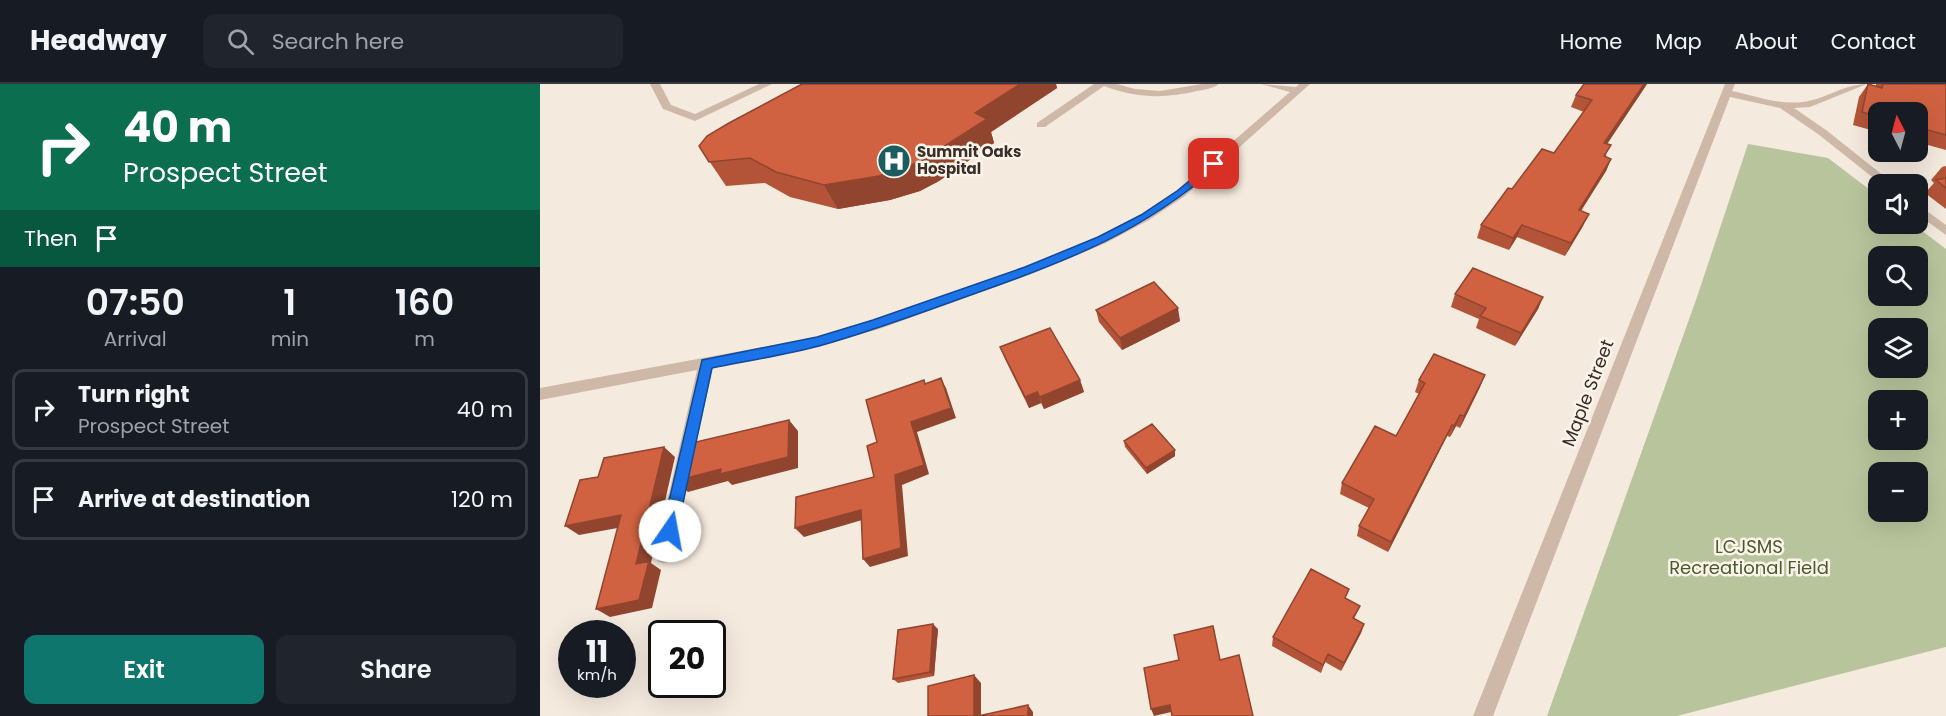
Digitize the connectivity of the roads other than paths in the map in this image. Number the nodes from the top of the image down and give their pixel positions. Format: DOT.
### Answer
graph roads {
  1 [pos="655,84"];
  2 [pos="767,84"];
  3 [pos="1101,84"];
  4 [pos="1107,84"];
  5 [pos="1214,84"];
  6 [pos="1266,84"];
  7 [pos="1862,84"];
  8 [pos="1302,87"];
  9 [pos="1728,89"];
  10 [pos="1782,105"];
  11 [pos="1041,125"];
  12 [pos="1875,174"];
  13 [pos="1928,217"];
  14 [pos="1946,231"];
  15 [pos="706,364"];
  16 [pos="540,394"];
  17 [pos="664,555"];
  18 [pos="1483,716"];
  1 -- 2 [label="street"];
  3 -- 11 [label="street"];
  4 -- 5 [label="street"];
  6 -- 8 [label="street"];
  7 -- 10 [label="street"];
  8 -- 15 [label="street"];
  9 -- 10 [label="street"];
  9 -- 18 [label="street, Maple Street"];
  10 -- 12 [label="street"];
  13 -- 14 [label="street"];
  15 -- 16 [label="street"];
  15 -- 17 [label="street"];
}
